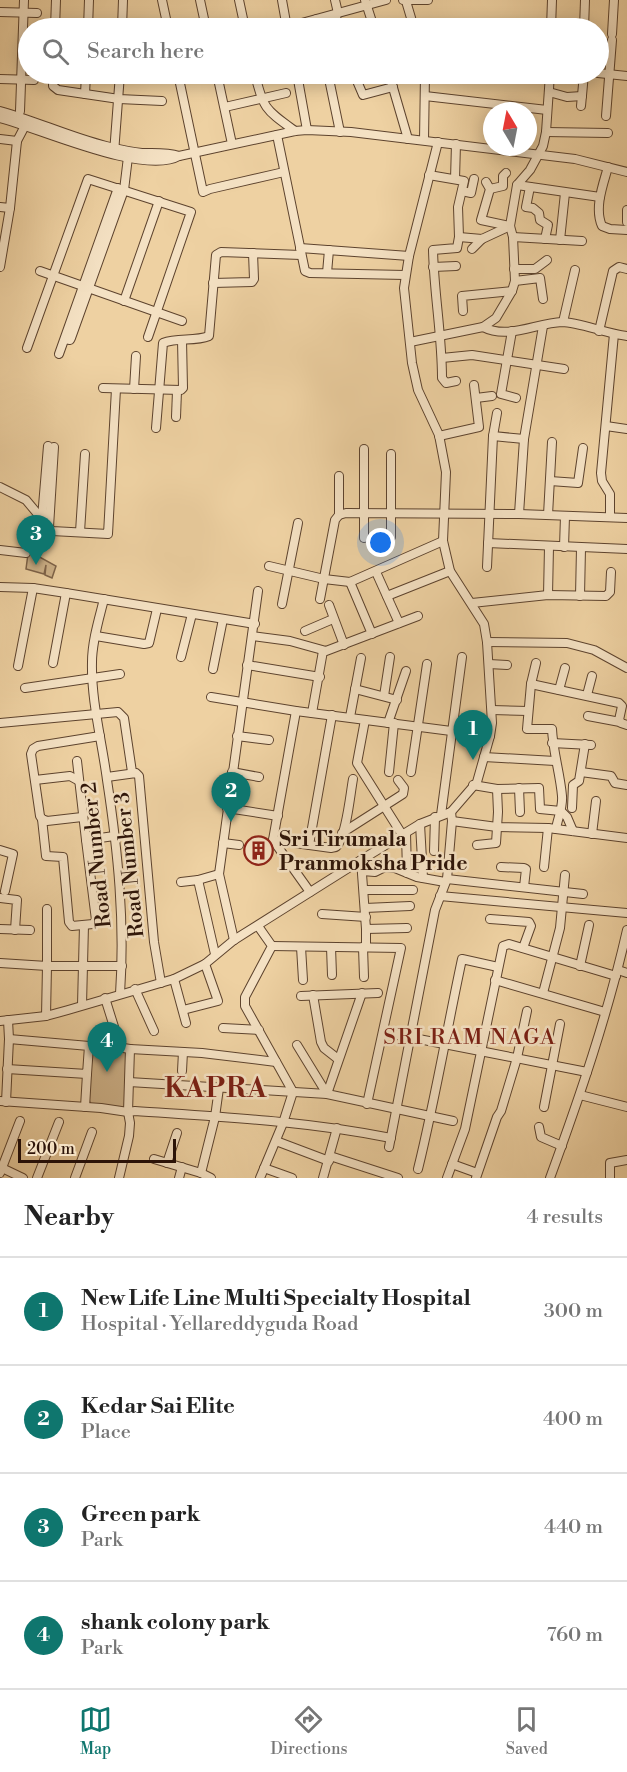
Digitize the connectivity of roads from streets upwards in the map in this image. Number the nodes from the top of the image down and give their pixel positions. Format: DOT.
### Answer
graph roads {
  1 [pos="24,0"];
  2 [pos="56,0"];
  3 [pos="89,0"];
  4 [pos="123,0"];
  5 [pos="162,0"];
  6 [pos="202,0"];
  7 [pos="239,0"];
  8 [pos="282,0"];
  9 [pos="334,0"];
  10 [pos="386,0"];
  11 [pos="401,0"];
  12 [pos="428,0"];
  13 [pos="552,0"];
  14 [pos="585,0"];
  15 [pos="614,0"];
  16 [pos="406,1"];
  17 [pos="366,3"];
  18 [pos="0,12"];
  19 [pos="23,13"];
  20 [pos="37,14"];
  21 [pos="337,14"];
  22 [pos="23,18"];
  23 [pos="55,18"];
  24 [pos="88,18"];
  25 [pos="122,18"];
  26 [pos="166,18"];
  27 [pos="205,18"];
  28 [pos="243,18"];
  29 [pos="285,18"];
  30 [pos="321,18"];
  31 [pos="338,18"];
  32 [pos="371,18"];
  33 [pos="411,18"];
  34 [pos="551,18"];
  35 [pos="584,18"];
  36 [pos="609,65"];
  37 [pos="609,74"];
  38 [pos="627,76"];
  39 [pos="0,79"];
  40 [pos="18,79"];
  41 [pos="21,84"];
  42 [pos="54,84"];
  43 [pos="86,84"];
  44 [pos="120,84"];
  45 [pos="180,84"];
  46 [pos="219,84"];
  47 [pos="257,84"];
  48 [pos="299,84"];
  49 [pos="330,84"];
  50 [pos="358,84"];
  51 [pos="392,84"];
  52 [pos="425,84"];
  53 [pos="550,84"];
  54 [pos="583,84"];
  55 [pos="608,84"];
  56 [pos="393,87"];
  57 [pos="549,92"];
  58 [pos="286,93"];
  59 [pos="85,94"];
  60 [pos="425,96"];
  61 [pos="582,96"];
  62 [pos="119,99"];
  63 [pos="261,99"];
  64 [pos="162,100"];
  65 [pos="581,106"];
  66 [pos="225,107"];
  67 [pos="547,110"];
  68 [pos="0,111"];
  69 [pos="20,111"];
  70 [pos="606,116"];
  71 [pos="0,118"];
  72 [pos="27,122"];
  73 [pos="307,130"];
  74 [pos="295,131"];
  75 [pos="340,132"];
  76 [pos="546,132"];
  77 [pos="608,133"];
  78 [pos="277,135"];
  79 [pos="0,139"];
  80 [pos="408,139"];
  81 [pos="424,140"];
  82 [pos="17,141"];
  83 [pos="438,142"];
  84 [pos="232,144"];
  85 [pos="456,144"];
  86 [pos="483,147"];
  87 [pos="114,152"];
  88 [pos="196,152"];
  89 [pos="537,154"];
  90 [pos="179,156"];
  91 [pos="536,156"];
  92 [pos="128,157"];
  93 [pos="608,167"];
  94 [pos="284,172"];
  95 [pos="506,172"];
  96 [pos="627,172"];
  97 [pos="429,175"];
  98 [pos="455,179"];
  99 [pos="474,179"];
  100 [pos="517,185"];
  101 [pos="530,187"];
  102 [pos="120,188"];
  103 [pos="462,191"];
  104 [pos="565,193"];
  105 [pos="600,196"];
  106 [pos="159,201"];
  107 [pos="0,207"];
  108 [pos="10,208"];
  109 [pos="627,210"];
  110 [pos="627,222"];
  111 [pos="510,226"];
  112 [pos="627,230"];
  113 [pos="459,237"];
  114 [pos="513,237"];
  115 [pos="482,239"];
  116 [pos="545,239"];
  117 [pos="560,240"];
  118 [pos="582,241"];
  119 [pos="472,249"];
  120 [pos="329,250"];
  121 [pos="300,251"];
  122 [pos="253,253"];
  123 [pos="408,256"];
  124 [pos="547,260"];
  125 [pos="456,266"];
  126 [pos="0,267"];
  127 [pos="433,267"];
  128 [pos="514,269"];
  129 [pos="627,269"];
  130 [pos="575,270"];
  131 [pos="40,271"];
  132 [pos="327,273"];
  133 [pos="52,275"];
  134 [pos="405,275"];
  135 [pos="515,281"];
  136 [pos="213,283"];
  137 [pos="86,287"];
  138 [pos="512,291"];
  139 [pos="543,299"];
  140 [pos="124,301"];
  141 [pos="463,311"];
  142 [pos="157,312"];
  143 [pos="182,321"];
  144 [pos="563,322"];
  145 [pos="543,326"];
  146 [pos="483,327"];
  147 [pos="512,331"];
  148 [pos="599,331"];
  149 [pos="441,334"];
  150 [pos="614,334"];
  151 [pos="627,336"];
  152 [pos="148,337"];
  153 [pos="182,340"];
  154 [pos="410,342"];
  155 [pos="27,348"];
  156 [pos="59,354"];
  157 [pos="136,356"];
  158 [pos="442,358"];
  159 [pos="506,360"];
  160 [pos="538,365"];
  161 [pos="564,369"];
  162 [pos="456,381"];
  163 [pos="474,385"];
  164 [pos="103,388"];
  165 [pos="116,388"];
  166 [pos="134,389"];
  167 [pos="160,390"];
  168 [pos="177,391"];
  169 [pos="492,396"];
  170 [pos="476,398"];
  171 [pos="516,398"];
  172 [pos="497,413"];
  173 [pos="177,417"];
  174 [pos="606,426"];
  175 [pos="156,428"];
  176 [pos="627,429"];
  177 [pos="439,434"];
  178 [pos="493,436"];
  179 [pos="524,439"];
  180 [pos="552,442"];
  181 [pos="51,446"];
  182 [pos="583,448"];
  183 [pos="364,449"];
  184 [pos="85,454"];
  185 [pos="391,454"];
  186 [pos="50,464"];
  187 [pos="339,476"];
  188 [pos="550,481"];
  189 [pos="0,487"];
  190 [pos="364,514"];
  191 [pos="392,514"];
  192 [pos="444,514"];
  193 [pos="489,514"];
  194 [pos="519,514"];
  195 [pos="339,515"];
  196 [pos="548,515"];
  197 [pos="565,516"];
  198 [pos="42,518"];
  199 [pos="610,518"];
  200 [pos="627,518"];
  201 [pos="298,523"];
  202 [pos="49,527"];
  203 [pos="80,532"];
  204 [pos="391,537"];
  205 [pos="364,538"];
  206 [pos="443,541"];
  207 [pos="488,543"];
  208 [pos="549,547"];
  209 [pos="564,547"];
  210 [pos="582,548"];
  211 [pos="627,549"];
  212 [pos="0,550"];
  213 [pos="26,552"];
  214 [pos="269,566"];
  215 [pos="487,567"];
  216 [pos="289,571"];
  217 [pos="450,571"];
  218 [pos="376,572"];
  219 [pos="611,572"];
  220 [pos="324,579"];
  221 [pos="350,582"];
  222 [pos="0,587"];
  223 [pos="33,588"];
  224 [pos="258,591"];
  225 [pos="66,593"];
  226 [pos="548,595"];
  227 [pos="387,596"];
  228 [pos="580,596"];
  229 [pos="104,599"];
  230 [pos="320,599"];
  231 [pos="282,604"];
  232 [pos="329,605"];
  233 [pos="473,605"];
  234 [pos="157,609"];
  235 [pos="192,614"];
  236 [pos="418,616"];
  237 [pos="223,619"];
  238 [pos="333,619"];
  239 [pos="399,623"];
  240 [pos="255,624"];
  241 [pos="305,631"];
  242 [pos="372,634"];
  243 [pos="96,636"];
  244 [pos="252,636"];
  245 [pos="487,642"];
  246 [pos="344,645"];
  247 [pos="326,650"];
  248 [pos="181,657"];
  249 [pos="390,657"];
  250 [pos="462,657"];
  251 [pos="361,658"];
  252 [pos="53,663"];
  253 [pos="536,663"];
  254 [pos="427,664"];
  255 [pos="489,664"];
  256 [pos="247,665"];
  257 [pos="507,665"];
  258 [pos="18,666"];
  259 [pos="565,668"];
  260 [pos="627,668"];
  261 [pos="213,669"];
  262 [pos="406,671"];
  263 [pos="120,675"];
  264 [pos="592,676"];
  265 [pos="320,677"];
  266 [pos="93,679"];
  267 [pos="531,684"];
  268 [pos="26,688"];
  269 [pos="355,689"];
  270 [pos="560,690"];
  271 [pos="587,695"];
  272 [pos="384,696"];
  273 [pos="211,697"];
  274 [pos="397,699"];
  275 [pos="242,702"];
  276 [pos="492,710"];
  277 [pos="296,711"];
  278 [pos="528,711"];
  279 [pos="312,712"];
  280 [pos="97,713"];
  281 [pos="332,715"];
  282 [pos="350,717"];
  283 [pos="588,717"];
  284 [pos="365,720"];
  285 [pos="0,723"];
  286 [pos="391,723"];
  287 [pos="623,723"];
  288 [pos="419,725"];
  289 [pos="451,730"];
  290 [pos="99,736"];
  291 [pos="237,736"];
  292 [pos="490,736"];
  293 [pos="269,740"];
  294 [pos="552,743"];
  295 [pos="484,757"];
  296 [pos="77,761"];
  297 [pos="555,761"];
  298 [pos="132,772"];
  299 [pos="232,772"];
  300 [pos="389,772"];
  301 [pos="411,772"];
  302 [pos="581,772"];
  303 [pos="107,777"];
  304 [pos="259,777"];
  305 [pos="353,779"];
  306 [pos="35,780"];
  307 [pos="398,780"];
  308 [pos="79,781"];
  309 [pos="472,785"];
  310 [pos="627,785"];
  311 [pos="519,788"];
  312 [pos="497,789"];
  313 [pos="596,801"];
  314 [pos="384,806"];
  315 [pos="227,808"];
  316 [pos="572,808"];
  317 [pos="561,811"];
  318 [pos="451,812"];
  319 [pos="520,812"];
  320 [pos="278,816"];
  321 [pos="438,816"];
  322 [pos="82,817"];
  323 [pos="42,819"];
  324 [pos="452,821"];
  325 [pos="420,824"];
  326 [pos="497,827"];
  327 [pos="552,828"];
  328 [pos="573,831"];
  329 [pos="342,832"];
  330 [pos="592,834"];
  331 [pos="404,835"];
  332 [pos="114,836"];
  333 [pos="626,839"];
  334 [pos="86,840"];
  335 [pos="273,840"];
  336 [pos="223,843"];
  337 [pos="239,845"];
  338 [pos="309,845"];
  339 [pos="477,845"];
  340 [pos="0,850"];
  341 [pos="434,850"];
  342 [pos="361,860"];
  343 [pos="501,867"];
  344 [pos="544,867"];
  345 [pos="362,871"];
  346 [pos="407,873"];
  347 [pos="219,874"];
  348 [pos="565,875"];
  349 [pos="423,878"];
  350 [pos="198,880"];
  351 [pos="446,880"];
  352 [pos="181,882"];
  353 [pos="492,884"];
  354 [pos="524,887"];
  355 [pos="364,890"];
  356 [pos="413,890"];
  357 [pos="5,891"];
  358 [pos="564,891"];
  359 [pos="310,892"];
  360 [pos="583,894"];
  361 [pos="440,896"];
  362 [pos="0,898"];
  363 [pos="489,901"];
  364 [pos="410,906"];
  365 [pos="365,908"];
  366 [pos="563,908"];
  367 [pos="47,909"];
  368 [pos="627,913"];
  369 [pos="322,914"];
  370 [pos="366,917"];
  371 [pos="490,919"];
  372 [pos="84,925"];
  373 [pos="589,925"];
  374 [pos="258,926"];
  375 [pos="407,928"];
  376 [pos="0,929"];
  377 [pos="366,929"];
  378 [pos="15,930"];
  379 [pos="30,930"];
  380 [pos="627,930"];
  381 [pos="234,940"];
  382 [pos="272,946"];
  383 [pos="302,946"];
  384 [pos="331,947"];
  385 [pos="364,947"];
  386 [pos="523,948"];
  387 [pos="215,954"];
  388 [pos="552,958"];
  389 [pos="0,963"];
  390 [pos="205,964"];
  391 [pos="47,966"];
  392 [pos="84,966"];
  393 [pos="122,966"];
  394 [pos="580,966"];
  395 [pos="498,967"];
  396 [pos="617,973"];
  397 [pos="627,973"];
  398 [pos="332,975"];
  399 [pos="364,977"];
  400 [pos="174,979"];
  401 [pos="303,980"];
  402 [pos="495,980"];
  403 [pos="161,983"];
  404 [pos="135,989"];
  405 [pos="362,993"];
  406 [pos="378,993"];
  407 [pos="543,993"];
  408 [pos="120,994"];
  409 [pos="314,995"];
  410 [pos="302,996"];
  411 [pos="105,998"];
  412 [pos="82,1005"];
  413 [pos="183,1011"];
  414 [pos="527,1011"];
  415 [pos="605,1012"];
  416 [pos="46,1016"];
  417 [pos="4,1021"];
  418 [pos="186,1023"];
  419 [pos="560,1024"];
  420 [pos="223,1028"];
  421 [pos="259,1030"];
  422 [pos="154,1031"];
  423 [pos="383,1032"];
  424 [pos="411,1037"];
  425 [pos="9,1039"];
  426 [pos="443,1044"];
  427 [pos="297,1045"];
  428 [pos="89,1046"];
  429 [pos="117,1047"];
  430 [pos="130,1048"];
  431 [pos="481,1051"];
  432 [pos="183,1052"];
  433 [pos="517,1058"];
  434 [pos="338,1059"];
  435 [pos="276,1062"];
  436 [pos="551,1066"];
  437 [pos="8,1069"];
  438 [pos="182,1071"];
  439 [pos="586,1072"];
  440 [pos="87,1074"];
  441 [pos="129,1082"];
  442 [pos="219,1088"];
  443 [pos="293,1092"];
  444 [pos="327,1094"];
  445 [pos="580,1095"];
  446 [pos="3,1102"];
  447 [pos="367,1104"];
  448 [pos="85,1107"];
  449 [pos="544,1107"];
  450 [pos="627,1107"];
  451 [pos="397,1110"];
  452 [pos="128,1112"];
  453 [pos="431,1116"];
  454 [pos="215,1117"];
  455 [pos="20,1121"];
  456 [pos="453,1121"];
  457 [pos="59,1122"];
  458 [pos="283,1123"];
  459 [pos="539,1127"];
  460 [pos="337,1128"];
  461 [pos="92,1132"];
  462 [pos="177,1133"];
  463 [pos="391,1138"];
  464 [pos="276,1142"];
  465 [pos="562,1146"];
  466 [pos="389,1147"];
  467 [pos="154,1159"];
  468 [pos="330,1159"];
  469 [pos="627,1160"];
  470 [pos="167,1163"];
  471 [pos="452,1164"];
  472 [pos="182,1167"];
  473 [pos="264,1168"];
  474 [pos="418,1170"];
  475 [pos="1,1171"];
  476 [pos="201,1173"];
  477 [pos="477,1176"];
  478 [pos="23,1178"];
  479 [pos="37,1178"];
  480 [pos="75,1178"];
  481 [pos="119,1178"];
  482 [pos="179,1178"];
  483 [pos="211,1178"];
  484 [pos="260,1178"];
  485 [pos="292,1178"];
  486 [pos="323,1178"];
  487 [pos="398,1178"];
  488 [pos="447,1178"];
  489 [pos="550,1178"];
  490 [pos="610,1178"];
  1 -- 19 [label="street"];
  2 -- 23 [label="street"];
  3 -- 24 [label="street"];
  4 -- 25 [label="street"];
  5 -- 26 [label="street"];
  6 -- 27 [label="street"];
  7 -- 28 [label="street"];
  8 -- 29 [label="street"];
  9 -- 21 [label="street"];
  10 -- 17 [label="street"];
  11 -- 16 [label="street"];
  12 -- 16 [label="street"];
  13 -- 34 [label="street"];
  14 -- 35 [label="street"];
  15 -- 36 [label="street"];
  16 -- 33 [label="street"];
  17 -- 21 [label="street"];
  17 -- 32 [label="street"];
  18 -- 19 [label="street"];
  19 -- 20 [label="street"];
  19 -- 22 [label="street"];
  21 -- 30 [label="street"];
  21 -- 31 [label="street"];
  37 -- 38 [label="street"];
  39 -- 40 [label="street"];
  41 -- 69 [label="street"];
  42 -- 59 [label="street"];
  43 -- 59 [label="street"];
  44 -- 62 [label="street"];
  45 -- 88 [label="street"];
  46 -- 66 [label="street"];
  47 -- 63 [label="street"];
  48 -- 73 [label="street"];
  49 -- 75 [label="street"];
  50 -- 56 [label="street"];
  51 -- 56 [label="street"];
  52 -- 60 [label="street"];
  53 -- 57 [label="street"];
  54 -- 61 [label="street"];
  55 -- 70 [label="street"];
  56 -- 80 [label="street"];
  57 -- 61 [label="street"];
  57 -- 67 [label="street"];
  58 -- 63 [label="street"];
  59 -- 62 [label="street"];
  60 -- 67 [label="street"];
  60 -- 81 [label="street"];
  61 -- 65 [label="street"];
  62 -- 64 [label="street"];
  62 -- 87 [label="street"];
  63 -- 66 [label="street"];
  63 -- 74 [label="street"];
  66 -- 84 [label="street"];
  67 -- 76 [label="street"];
  68 -- 72 [label="street"];
  71 -- 72 [label="street"];
  72 -- 82 [label="street"];
  72 -- 87 [label="street"];
  73 -- 74 [label="street"];
  73 -- 75 [label="street"];
  74 -- 78 [label="street"];
  75 -- 80 [label="street"];
  76 -- 77 [label="street"];
  76 -- 89 [label="street"];
  78 -- 84 [label="street"];
  78 -- 94 [label="street"];
  79 -- 82 [label="street"];
  80 -- 81 [label="street"];
  81 -- 83 [label="street"];
  82 -- 108 [label="street"];
  83 -- 85 [label="street"];
  83 -- 97 [label="street"];
  84 -- 88 [label="street"];
  85 -- 86 [label="street"];
  85 -- 98 [label="street"];
  87 -- 90 [label="street"];
  87 -- 92 [label="street"];
  88 -- 90 [label="street"];
  88 -- 94 [label="street"];
  89 -- 93 [label="street"];
  90 -- 92 [label="street"];
  91 -- 100 [label="street"];
  92 -- 102 [label="street"];
  93 -- 96 [label="street"];
  93 -- 105 [label="street"];
  94 -- 121 [label="street"];
  95 -- 111 [label="street"];
  97 -- 98 [label="street"];
  97 -- 123 [label="street"];
  98 -- 103 [label="street"];
  99 -- 103 [label="street"];
  100 -- 101 [label="street"];
  100 -- 111 [label="street"];
  101 -- 104 [label="street"];
  101 -- 116 [label="street"];
  102 -- 106 [label="street"];
  102 -- 133 [label="street"];
  102 -- 137 [label="street"];
  103 -- 113 [label="street"];
  104 -- 105 [label="street"];
  104 -- 117 [label="street"];
  105 -- 112 [label="street"];
  106 -- 140 [label="street"];
  106 -- 142 [label="street"];
  107 -- 108 [label="street"];
  108 -- 126 [label="street"];
  109 -- 110 [label="street"];
  111 -- 114 [label="street"];
  111 -- 115 [label="street"];
  113 -- 115 [label="street"];
  113 -- 127 [label="street"];
  114 -- 116 [label="street"];
  114 -- 128 [label="street"];
  115 -- 119 [label="street"];
  116 -- 117 [label="street"];
  117 -- 118 [label="street"];
  120 -- 121 [label="street"];
  120 -- 123 [label="street"];
  120 -- 132 [label="street"];
  121 -- 122 [label="street"];
  121 -- 132 [label="street"];
  122 -- 136 [label="street"];
  122 -- 136 [label="street"];
  123 -- 134 [label="street"];
  124 -- 128 [label="street"];
  125 -- 127 [label="street"];
  127 -- 149 [label="street"];
  128 -- 135 [label="street"];
  129 -- 148 [label="street"];
  130 -- 144 [label="street"];
  131 -- 133 [label="street"];
  132 -- 134 [label="street"];
  133 -- 137 [label="street"];
  133 -- 155 [label="street"];
  134 -- 154 [label="street"];
  135 -- 138 [label="street"];
  135 -- 139 [label="street"];
  136 -- 153 [label="street"];
  137 -- 140 [label="street"];
  137 -- 156 [label="street"];
  138 -- 141 [label="street"];
  138 -- 146 [label="street"];
  140 -- 142 [label="street"];
  142 -- 143 [label="street"];
  142 -- 152 [label="street"];
  144 -- 145 [label="street"];
  144 -- 148 [label="street"];
  145 -- 147 [label="street"];
  145 -- 160 [label="street"];
  146 -- 147 [label="street"];
  146 -- 149 [label="street"];
  147 -- 159 [label="street"];
  148 -- 150 [label="street"];
  149 -- 154 [label="street"];
  149 -- 158 [label="street"];
  150 -- 151 [label="street"];
  150 -- 174 [label="street"];
  153 -- 167 [label="street"];
  153 -- 168 [label="street"];
  154 -- 177 [label="street"];
  157 -- 166 [label="street"];
  158 -- 159 [label="street"];
  158 -- 162 [label="street"];
  159 -- 160 [label="street"];
  159 -- 171 [label="street"];
  160 -- 161 [label="street"];
  160 -- 179 [label="street"];
  163 -- 170 [label="street"];
  164 -- 165 [label="street"];
  165 -- 166 [label="street"];
  165 -- 203 [label="street"];
  166 -- 167 [label="street"];
  167 -- 168 [label="street"];
  167 -- 175 [label="street"];
  168 -- 173 [label="street"];
  169 -- 170 [label="street"];
  170 -- 177 [label="street"];
  172 -- 178 [label="street"];
  174 -- 176 [label="street"];
  174 -- 199 [label="street"];
  177 -- 192 [label="street"];
  178 -- 179 [label="street"];
  178 -- 193 [label="street"];
  179 -- 194 [label="street"];
  180 -- 188 [label="street"];
  181 -- 186 [label="street"];
  182 -- 188 [label="street"];
  183 -- 190 [label="street"];
  184 -- 203 [label="street"];
  185 -- 191 [label="street"];
  186 -- 198 [label="street"];
  186 -- 202 [label="street"];
  187 -- 195 [label="street"];
  188 -- 196 [label="street"];
  189 -- 198 [label="street"];
  190 -- 191 [label="street"];
  190 -- 195 [label="street"];
  190 -- 205 [label="street"];
  191 -- 192 [label="street"];
  191 -- 204 [label="street"];
  192 -- 193 [label="street"];
  192 -- 206 [label="street"];
  193 -- 194 [label="street"];
  193 -- 207 [label="street"];
  194 -- 196 [label="street"];
  195 -- 220 [label="street"];
  196 -- 197 [label="street"];
  197 -- 199 [label="street"];
  197 -- 209 [label="street"];
  198 -- 202 [label="street"];
  199 -- 200 [label="street"];
  201 -- 216 [label="street"];
  202 -- 203 [label="street"];
  206 -- 217 [label="street"];
  206 -- 218 [label="street"];
  207 -- 208 [label="street"];
  207 -- 215 [label="street"];
  208 -- 209 [label="street"];
  208 -- 226 [label="street"];
  209 -- 210 [label="street"];
  210 -- 211 [label="street"];
  210 -- 228 [label="street"];
  212 -- 213 [label="street"];
  214 -- 216 [label="street"];
  216 -- 220 [label="street"];
  216 -- 231 [label="street"];
  217 -- 227 [label="street"];
  217 -- 233 [label="street"];
  218 -- 221 [label="street"];
  218 -- 227 [label="street"];
  219 -- 228 [label="street"];
  220 -- 221 [label="street"];
  220 -- 230 [label="street"];
  221 -- 242 [label="street"];
  222 -- 223 [label="street"];
  223 -- 225 [label="street"];
  223 -- 258 [label="street"];
  224 -- 240 [label="street"];
  225 -- 229 [label="street"];
  225 -- 252 [label="street"];
  226 -- 228 [label="street"];
  226 -- 233 [label="street"];
  227 -- 239 [label="street"];
  229 -- 234 [label="street"];
  229 -- 243 [label="street, Road Number 2"];
  232 -- 238 [label="street"];
  233 -- 245 [label="street"];
  234 -- 235 [label="street"];
  234 -- 243 [label="street"];
  235 -- 237 [label="street"];
  235 -- 248 [label="street"];
  236 -- 239 [label="street"];
  237 -- 240 [label="street"];
  237 -- 261 [label="street"];
  238 -- 241 [label="street"];
  238 -- 246 [label="street"];
  239 -- 242 [label="street"];
  240 -- 244 [label="street"];
  242 -- 246 [label="street"];
  243 -- 266 [label="street, Road Number 2"];
  244 -- 247 [label="street"];
  244 -- 256 [label="street"];
  245 -- 255 [label="street"];
  245 -- 260 [label="street"];
  246 -- 247 [label="street"];
  247 -- 265 [label="street"];
  249 -- 272 [label="street"];
  250 -- 289 [label="street"];
  251 -- 269 [label="street"];
  253 -- 267 [label="street"];
  254 -- 288 [label="street"];
  255 -- 257 [label="street"];
  255 -- 276 [label="street"];
  256 -- 265 [label="street"];
  256 -- 275 [label="street"];
  259 -- 270 [label="street"];
  262 -- 274 [label="street"];
  263 -- 266 [label="street"];
  264 -- 271 [label="street"];
  265 -- 279 [label="street"];
  266 -- 268 [label="street"];
  266 -- 280 [label="street, Road Number 2"];
  267 -- 270 [label="street"];
  267 -- 278 [label="street"];
  269 -- 272 [label="street"];
  269 -- 282 [label="street"];
  270 -- 271 [label="street"];
  271 -- 287 [label="street"];
  272 -- 274 [label="street"];
  273 -- 275 [label="street"];
  274 -- 286 [label="street"];
  275 -- 277 [label="street"];
  275 -- 291 [label="street"];
  276 -- 278 [label="street"];
  276 -- 292 [label="street"];
  277 -- 279 [label="street"];
  277 -- 320 [label="street"];
  278 -- 294 [label="street"];
  279 -- 281 [label="street"];
  280 -- 285 [label="street"];
  280 -- 290 [label="street, Road Number 2"];
  280 -- 298 [label="street"];
  281 -- 282 [label="street"];
  281 -- 338 [label="street"];
  282 -- 284 [label="street"];
  283 -- 287 [label="street"];
  284 -- 286 [label="street"];
  284 -- 314 [label="street"];
  286 -- 288 [label="street"];
  286 -- 300 [label="street"];
  288 -- 289 [label="street"];
  288 -- 301 [label="street"];
  289 -- 292 [label="street"];
  289 -- 321 [label="street"];
  290 -- 303 [label="street, Road Number 2"];
  290 -- 306 [label="street"];
  291 -- 293 [label="street"];
  291 -- 299 [label="street"];
  292 -- 295 [label="street"];
  294 -- 297 [label="street"];
  294 -- 302 [label="street"];
  295 -- 297 [label="street"];
  295 -- 309 [label="street"];
  296 -- 308 [label="street"];
  297 -- 317 [label="street"];
  298 -- 303 [label="street, Road Number 3"];
  298 -- 403 [label="street, Road Number 3"];
  299 -- 304 [label="street"];
  299 -- 315 [label="street"];
  302 -- 310 [label="street"];
  302 -- 316 [label="street"];
  303 -- 332 [label="street, Road Number 2"];
  305 -- 329 [label="street"];
  306 -- 308 [label="street"];
  306 -- 323 [label="street"];
  307 -- 314 [label="street"];
  308 -- 322 [label="street"];
  309 -- 312 [label="street"];
  309 -- 318 [label="street"];
  311 -- 312 [label="street"];
  311 -- 317 [label="street"];
  311 -- 319 [label="street"];
  312 -- 326 [label="street"];
  313 -- 330 [label="street"];
  314 -- 329 [label="street"];
  314 -- 331 [label="street"];
  315 -- 320 [label="street"];
  315 -- 336 [label="street"];
  317 -- 327 [label="street"];
  317 -- 328 [label="street"];
  318 -- 321 [label="street"];
  318 -- 324 [label="street"];
  320 -- 335 [label="street"];
  321 -- 325 [label="street"];
  321 -- 341 [label="street"];
  322 -- 323 [label="street"];
  322 -- 334 [label="street"];
  323 -- 372 [label="street"];
  324 -- 326 [label="street"];
  324 -- 351 [label="street"];
  325 -- 331 [label="street"];
  325 -- 349 [label="street"];
  326 -- 327 [label="street"];
  326 -- 339 [label="street"];
  327 -- 328 [label="street"];
  327 -- 344 [label="street"];
  328 -- 330 [label="street"];
  329 -- 338 [label="street"];
  330 -- 333 [label="street"];
  331 -- 342 [label="street"];
  331 -- 346 [label="street"];
  332 -- 334 [label="street"];
  332 -- 393 [label="street, Road Number 2"];
  334 -- 372 [label="street"];
  335 -- 338 [label="street"];
  335 -- 359 [label="street"];
  336 -- 337 [label="street"];
  336 -- 347 [label="street"];
  340 -- 357 [label="street"];
  342 -- 345 [label="street"];
  342 -- 359 [label="street"];
  343 -- 354 [label="street"];
  345 -- 346 [label="street"];
  345 -- 355 [label="street"];
  346 -- 349 [label="street"];
  347 -- 350 [label="street"];
  347 -- 381 [label="street"];
  348 -- 358 [label="street"];
  349 -- 351 [label="street"];
  350 -- 352 [label="street"];
  350 -- 387 [label="street"];
  351 -- 353 [label="street"];
  351 -- 361 [label="street"];
  353 -- 354 [label="street"];
  353 -- 363 [label="street"];
  354 -- 358 [label="street"];
  355 -- 356 [label="street"];
  355 -- 365 [label="street"];
  358 -- 360 [label="street"];
  358 -- 366 [label="street"];
  359 -- 374 [label="street"];
  361 -- 363 [label="street"];
  361 -- 424 [label="street"];
  362 -- 378 [label="street"];
  363 -- 366 [label="street"];
  364 -- 365 [label="street"];
  365 -- 370 [label="street"];
  366 -- 368 [label="street"];
  366 -- 388 [label="street"];
  367 -- 391 [label="street"];
  369 -- 370 [label="street"];
  370 -- 377 [label="street"];
  371 -- 386 [label="street"];
  372 -- 392 [label="street"];
  373 -- 394 [label="street"];
  374 -- 381 [label="street"];
  374 -- 382 [label="street"];
  375 -- 377 [label="street"];
  376 -- 378 [label="street"];
  377 -- 385 [label="street"];
  378 -- 379 [label="street"];
  380 -- 396 [label="street"];
  381 -- 387 [label="street"];
  382 -- 383 [label="street"];
  382 -- 421 [label="street"];
  383 -- 384 [label="street"];
  383 -- 401 [label="street"];
  384 -- 385 [label="street"];
  384 -- 398 [label="street"];
  385 -- 399 [label="street"];
  385 -- 423 [label="street"];
  386 -- 388 [label="street"];
  386 -- 395 [label="street"];
  387 -- 390 [label="street"];
  388 -- 394 [label="street"];
  388 -- 407 [label="street"];
  389 -- 391 [label="street"];
  390 -- 400 [label="street"];
  390 -- 413 [label="street"];
  391 -- 392 [label="street"];
  391 -- 416 [label="street"];
  392 -- 393 [label="street"];
  392 -- 412 [label="street"];
  393 -- 408 [label="street, Road Number 2"];
  394 -- 396 [label="street"];
  395 -- 402 [label="street"];
  395 -- 426 [label="street"];
  396 -- 397 [label="street"];
  396 -- 415 [label="street"];
  400 -- 403 [label="street"];
  400 -- 413 [label="street"];
  402 -- 407 [label="street"];
  402 -- 431 [label="street"];
  403 -- 404 [label="street"];
  404 -- 408 [label="street"];
  404 -- 422 [label="street"];
  405 -- 406 [label="street"];
  405 -- 409 [label="street"];
  405 -- 434 [label="street"];
  407 -- 415 [label="street"];
  408 -- 411 [label="street"];
  409 -- 410 [label="street"];
  409 -- 434 [label="street"];
  411 -- 412 [label="street"];
  411 -- 429 [label="street"];
  412 -- 416 [label="street"];
  413 -- 418 [label="street"];
  414 -- 433 [label="street"];
  415 -- 439 [label="street"];
  416 -- 417 [label="street"];
  417 -- 425 [label="street"];
  419 -- 436 [label="street"];
  420 -- 421 [label="street"];
  421 -- 435 [label="street"];
  423 -- 424 [label="street"];
  423 -- 447 [label="street"];
  424 -- 426 [label="street"];
  424 -- 451 [label="street"];
  425 -- 428 [label="street"];
  425 -- 437 [label="street"];
  426 -- 431 [label="street"];
  426 -- 453 [label="street"];
  427 -- 444 [label="street"];
  428 -- 429 [label="street"];
  428 -- 440 [label="street"];
  429 -- 430 [label="street"];
  430 -- 432 [label="street"];
  430 -- 441 [label="street"];
  431 -- 433 [label="street"];
  431 -- 471 [label="street"];
  432 -- 435 [label="street"];
  432 -- 438 [label="street"];
  433 -- 436 [label="street"];
  433 -- 477 [label="street"];
  434 -- 444 [label="street"];
  435 -- 443 [label="street"];
  436 -- 439 [label="street"];
  436 -- 449 [label="street"];
  437 -- 440 [label="street"];
  437 -- 446 [label="street"];
  439 -- 445 [label="street"];
  440 -- 448 [label="street"];
  441 -- 442 [label="street"];
  441 -- 452 [label="street"];
  442 -- 443 [label="street"];
  442 -- 454 [label="street"];
  443 -- 444 [label="street"];
  443 -- 458 [label="street"];
  444 -- 447 [label="street"];
  445 -- 450 [label="street"];
  445 -- 465 [label="street"];
  446 -- 448 [label="street"];
  447 -- 451 [label="street"];
  448 -- 452 [label="street"];
  451 -- 453 [label="street"];
  451 -- 463 [label="street"];
  452 -- 454 [label="street"];
  452 -- 481 [label="street"];
  453 -- 456 [label="street"];
  453 -- 474 [label="street"];
  454 -- 458 [label="street"];
  454 -- 476 [label="street"];
  455 -- 475 [label="street"];
  457 -- 479 [label="street"];
  458 -- 460 [label="street"];
  458 -- 464 [label="street"];
  459 -- 465 [label="street"];
  460 -- 463 [label="street"];
  460 -- 468 [label="street"];
  461 -- 480 [label="street"];
  462 -- 470 [label="street"];
  463 -- 466 [label="street"];
  464 -- 468 [label="street"];
  464 -- 473 [label="street"];
  465 -- 489 [label="street"];
  467 -- 470 [label="street"];
  468 -- 486 [label="street"];
  468 -- 487 [label="street"];
  469 -- 490 [label="street"];
  470 -- 472 [label="street"];
  471 -- 477 [label="street"];
  471 -- 488 [label="street"];
  472 -- 476 [label="street"];
  472 -- 482 [label="street"];
  473 -- 484 [label="street"];
  473 -- 485 [label="street"];
  475 -- 478 [label="street"];
  476 -- 483 [label="street"];
}
